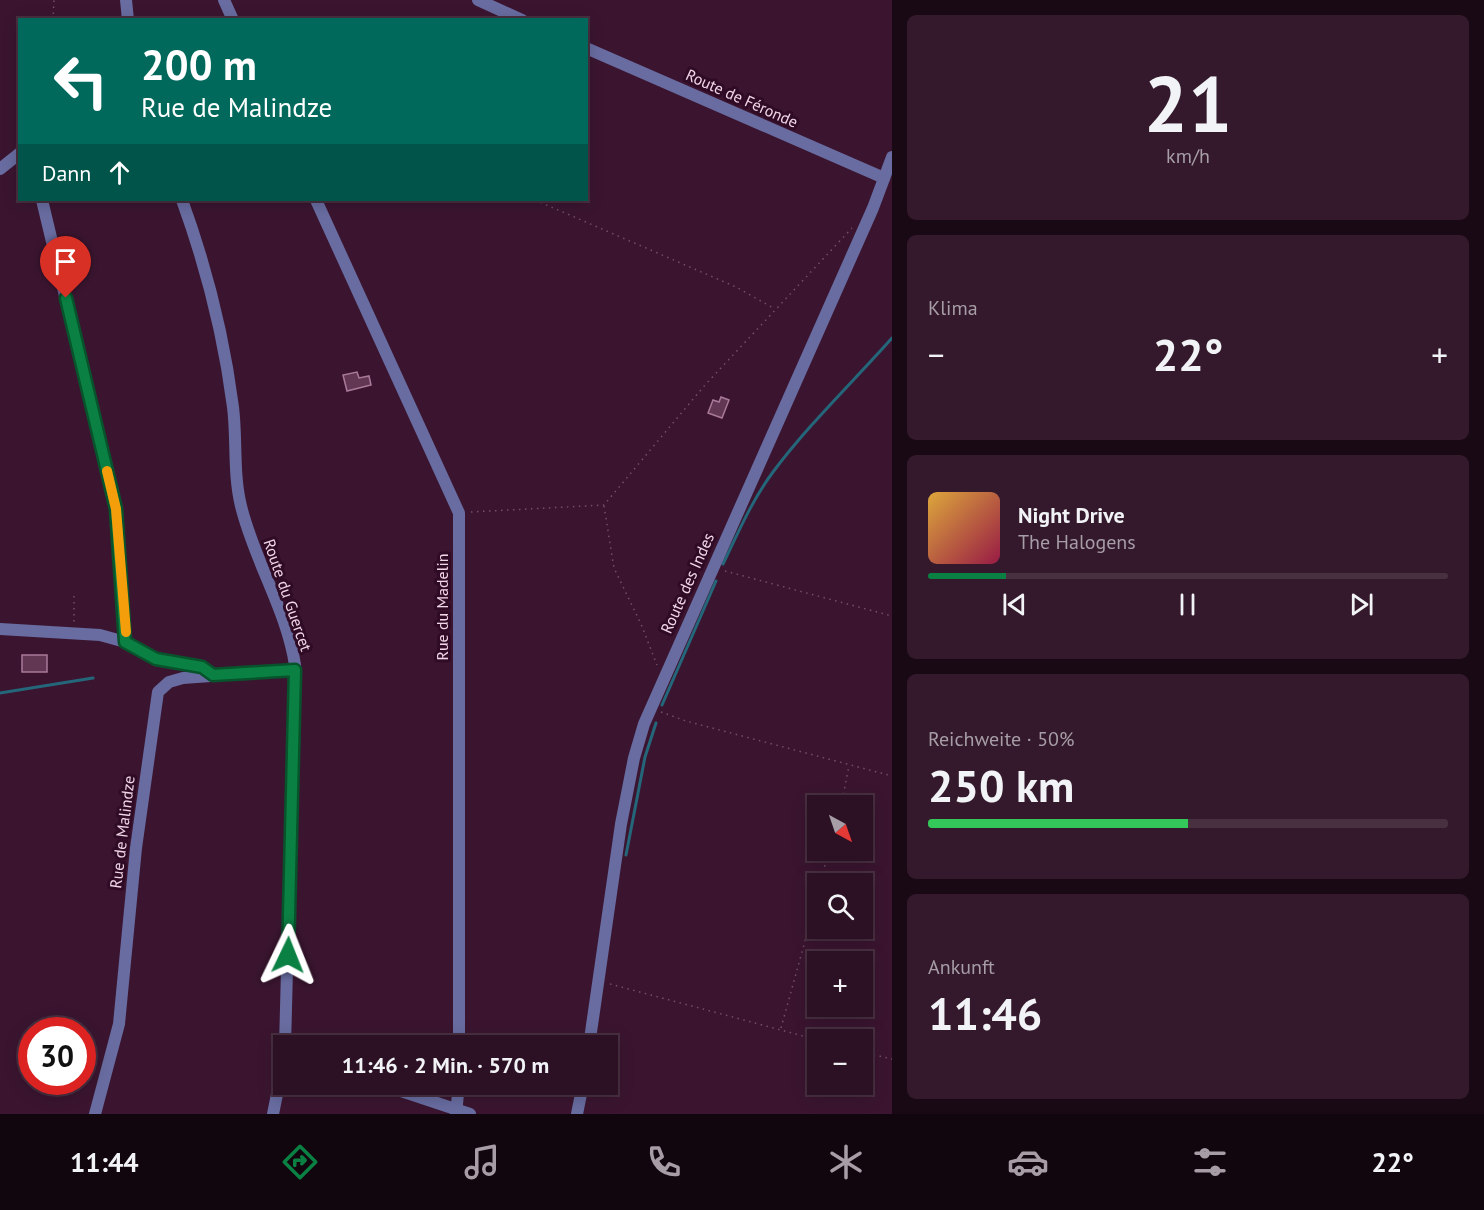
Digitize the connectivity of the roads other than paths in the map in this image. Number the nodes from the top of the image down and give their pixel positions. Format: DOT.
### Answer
graph roads {
  1 [pos="126,0"];
  2 [pos="224,0"];
  3 [pos="478,0"];
  4 [pos="128,18"];
  5 [pos="232,18"];
  6 [pos="518,18"];
  7 [pos="588,49"];
  8 [pos="18,155"];
  9 [pos="891,163"];
  10 [pos="0,169"];
  11 [pos="884,178"];
  12 [pos="42,201"];
  13 [pos="182,201"];
  14 [pos="316,201"];
  15 [pos="0,629"];
  16 [pos="125,642"];
  17 [pos="295,670"];
  18 [pos="213,675"];
  19 [pos="285,1035"];
  20 [pos="459,1035"];
  21 [pos="591,1035"];
  22 [pos="277,1095"];
  23 [pos="410,1095"];
  24 [pos="458,1095"];
  25 [pos="581,1095"];
  26 [pos="456,1112"];
  27 [pos="95,1114"];
  28 [pos="273,1114"];
  29 [pos="470,1114"];
  30 [pos="577,1114"];
  1 -- 4 [label="street"];
  2 -- 5 [label="street"];
  3 -- 6 [label="street"];
  7 -- 11 [label="street, Route de Féronde"];
  8 -- 10 [label="street"];
  9 -- 11 [label="street, Route des Indes"];
  11 -- 21 [label="street, Route des Indes"];
  12 -- 16 [label="street"];
  13 -- 17 [label="street, Route du Guercet"];
  14 -- 20 [label="street, Rue du Madelin"];
  15 -- 16 [label="street"];
  16 -- 18 [label="street"];
  17 -- 18 [label="street, Rue de Malindze"];
  17 -- 19 [label="street, Route du Guercet"];
  18 -- 27 [label="street, Rue de Malindze"];
  22 -- 28 [label="street"];
  23 -- 26 [label="street"];
  24 -- 26 [label="street"];
  25 -- 30 [label="street"];
  26 -- 29 [label="street"];
}
